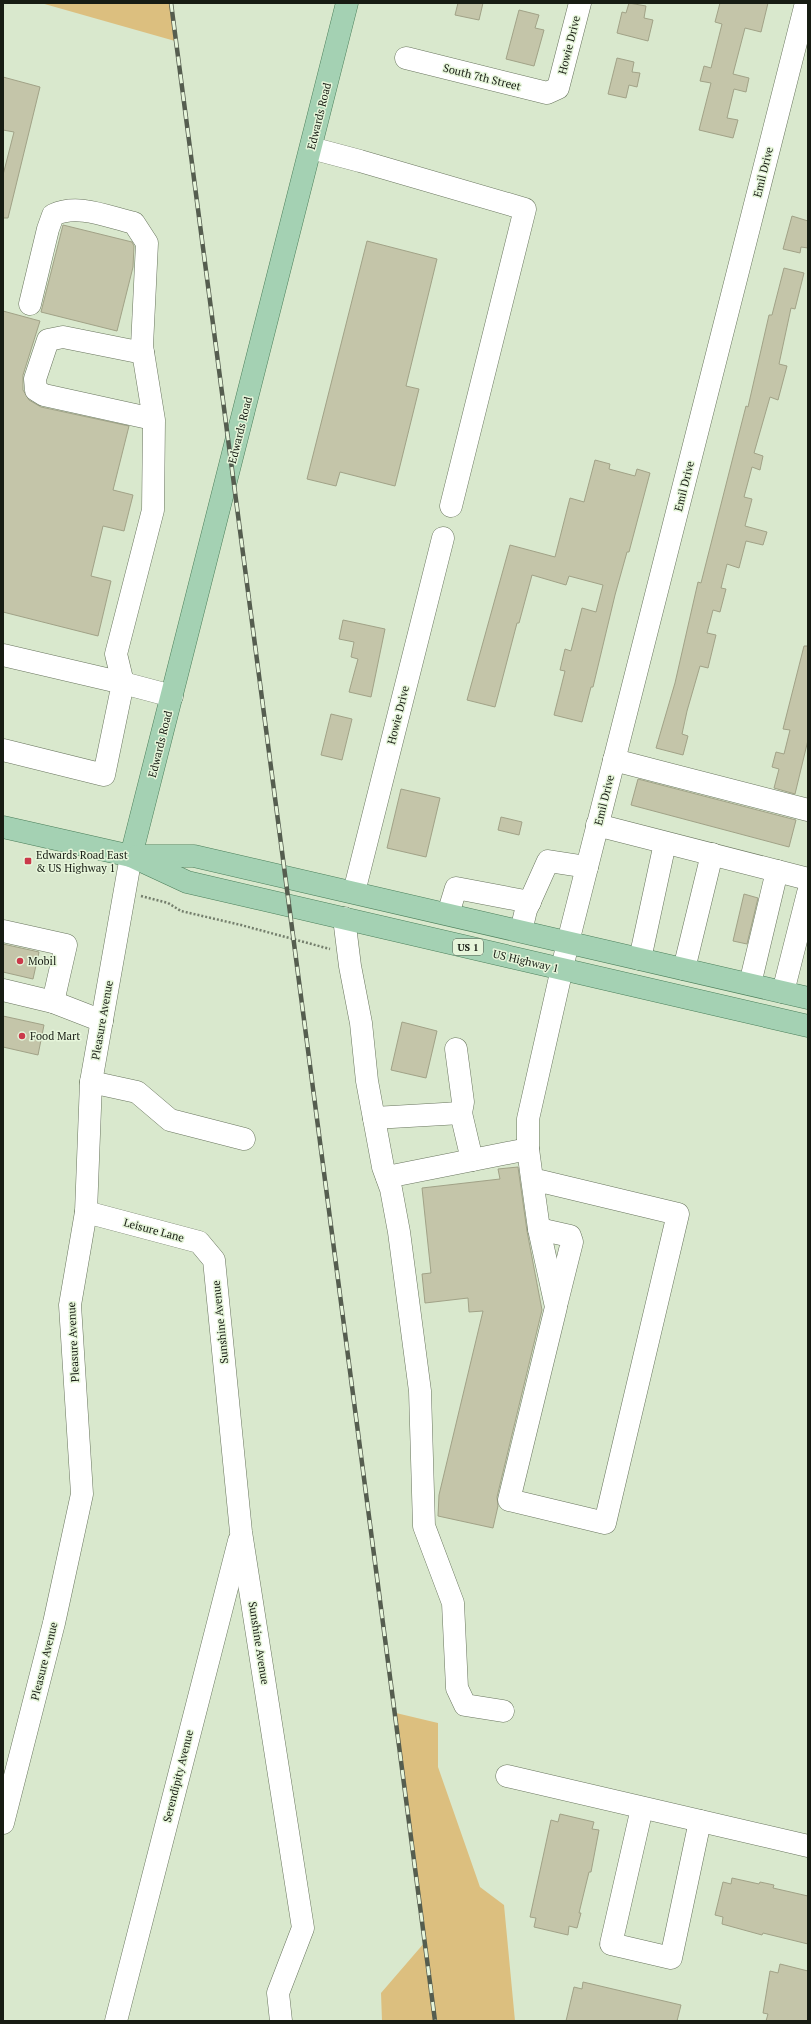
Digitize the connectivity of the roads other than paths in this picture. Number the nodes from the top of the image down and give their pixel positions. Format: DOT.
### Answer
graph roads {
  1 [pos="347,3"];
  2 [pos="580,3"];
  3 [pos="806,3"];
  4 [pos="406,58"];
  5 [pos="558,88"];
  6 [pos="311,148"];
  7 [pos="30,304"];
  8 [pos="143,353"];
  9 [pos="154,419"];
  10 [pos="451,506"];
  11 [pos="443,538"];
  12 [pos="3,655"];
  13 [pos="123,683"];
  14 [pos="172,696"];
  15 [pos="3,750"];
  16 [pos="614,760"];
  17 [pos="808,810"];
  18 [pos="597,825"];
  19 [pos="3,827"];
  20 [pos="665,843"];
  21 [pos="712,854"];
  22 [pos="132,856"];
  23 [pos="587,867"];
  24 [pos="777,871"];
  25 [pos="808,879"];
  26 [pos="354,892"];
  27 [pos="808,893"];
  28 [pos="530,902"];
  29 [pos="448,914"];
  30 [pos="344,918"];
  31 [pos="3,931"];
  32 [pos="521,932"];
  33 [pos="568,942"];
  34 [pos="640,959"];
  35 [pos="561,969"];
  36 [pos="684,969"];
  37 [pos="750,984"];
  38 [pos="3,990"];
  39 [pos="783,992"];
  40 [pos="808,998"];
  41 [pos="53,1002"];
  42 [pos="102,1021"];
  43 [pos="808,1026"];
  44 [pos="456,1049"];
  45 [pos="91,1082"];
  46 [pos="462,1113"];
  47 [pos="374,1118"];
  48 [pos="244,1139"];
  49 [pos="528,1149"];
  50 [pos="472,1160"];
  51 [pos="387,1177"];
  52 [pos="532,1179"];
  53 [pos="86,1212"];
  54 [pos="539,1229"];
  55 [pos="214,1260"];
  56 [pos="556,1307"];
  57 [pos="241,1532"];
  58 [pos="503,1711"];
  59 [pos="507,1776"];
  60 [pos="642,1808"];
  61 [pos="700,1821"];
  62 [pos="3,1823"];
  63 [pos="808,1846"];
  64 [pos="116,2021"];
  65 [pos="281,2021"];
  1 -- 6 [label="main road, Edwards Road"];
  2 -- 5 [label="street, Howie Drive"];
  3 -- 16 [label="street, Emil Drive"];
  4 -- 5 [label="street, South 7th Street"];
  6 -- 10 [label="street"];
  6 -- 14 [label="main road, Edwards Road"];
  7 -- 8 [label="street"];
  8 -- 9 [label="street"];
  8 -- 9 [label="street"];
  9 -- 13 [label="street"];
  11 -- 26 [label="street, Howie Drive"];
  12 -- 13 [label="street"];
  13 -- 14 [label="street"];
  13 -- 15 [label="street"];
  14 -- 22 [label="main road, Edwards Road"];
  16 -- 17 [label="street"];
  16 -- 18 [label="street, Emil Drive"];
  18 -- 20 [label="street"];
  18 -- 23 [label="street, Emil Drive"];
  19 -- 22 [label="main road, US Highway 1 / US 1"];
  20 -- 21 [label="street"];
  20 -- 34 [label="street"];
  21 -- 24 [label="street"];
  21 -- 36 [label="street"];
  22 -- 26 [label="main road, US Highway 1 / US 1"];
  22 -- 30 [label="main road, US Highway 1 / US 1"];
  22 -- 42 [label="street, Pleasure Avenue"];
  23 -- 28 [label="street"];
  23 -- 33 [label="street, Emil Drive"];
  24 -- 25 [label="street"];
  24 -- 37 [label="street"];
  26 -- 29 [label="main road, US Highway 1 / US 1"];
  27 -- 39 [label="street"];
  28 -- 29 [label="street"];
  28 -- 32 [label="street"];
  29 -- 32 [label="main road, US Highway 1 / US 1"];
  30 -- 35 [label="main road, US Highway 1 / US 1"];
  30 -- 47 [label="street"];
  31 -- 41 [label="street"];
  32 -- 33 [label="main road, US Highway 1 / US 1"];
  33 -- 34 [label="main road, US Highway 1 / US 1"];
  33 -- 35 [label="street, Emil Drive"];
  34 -- 36 [label="main road, US Highway 1 / US 1"];
  35 -- 43 [label="main road, US Highway 1 / US 1"];
  35 -- 49 [label="street, Emil Drive"];
  36 -- 37 [label="main road, US Highway 1 / US 1"];
  37 -- 39 [label="main road, US Highway 1 / US 1"];
  38 -- 41 [label="street"];
  39 -- 40 [label="main road, US Highway 1 / US 1"];
  41 -- 42 [label="street"];
  42 -- 45 [label="street, Pleasure Avenue"];
  44 -- 46 [label="street"];
  45 -- 48 [label="street"];
  45 -- 53 [label="street, Pleasure Avenue"];
  46 -- 47 [label="street"];
  46 -- 50 [label="street"];
  47 -- 51 [label="street"];
  49 -- 50 [label="street"];
  49 -- 52 [label="street, Emil Drive"];
  50 -- 51 [label="street"];
  51 -- 58 [label="street"];
  52 -- 54 [label="street, Emil Drive"];
  52 -- 56 [label="street"];
  53 -- 55 [label="street, Leisure Lane"];
  53 -- 62 [label="street, Pleasure Avenue"];
  54 -- 56 [label="street, Emil Drive"];
  54 -- 56 [label="street"];
  55 -- 57 [label="street, Sunshine Avenue"];
  57 -- 64 [label="street, Serendipity Avenue"];
  57 -- 65 [label="street, Sunshine Avenue"];
  59 -- 60 [label="street"];
  60 -- 61 [label="street"];
  60 -- 61 [label="street"];
  61 -- 63 [label="street"];
}
